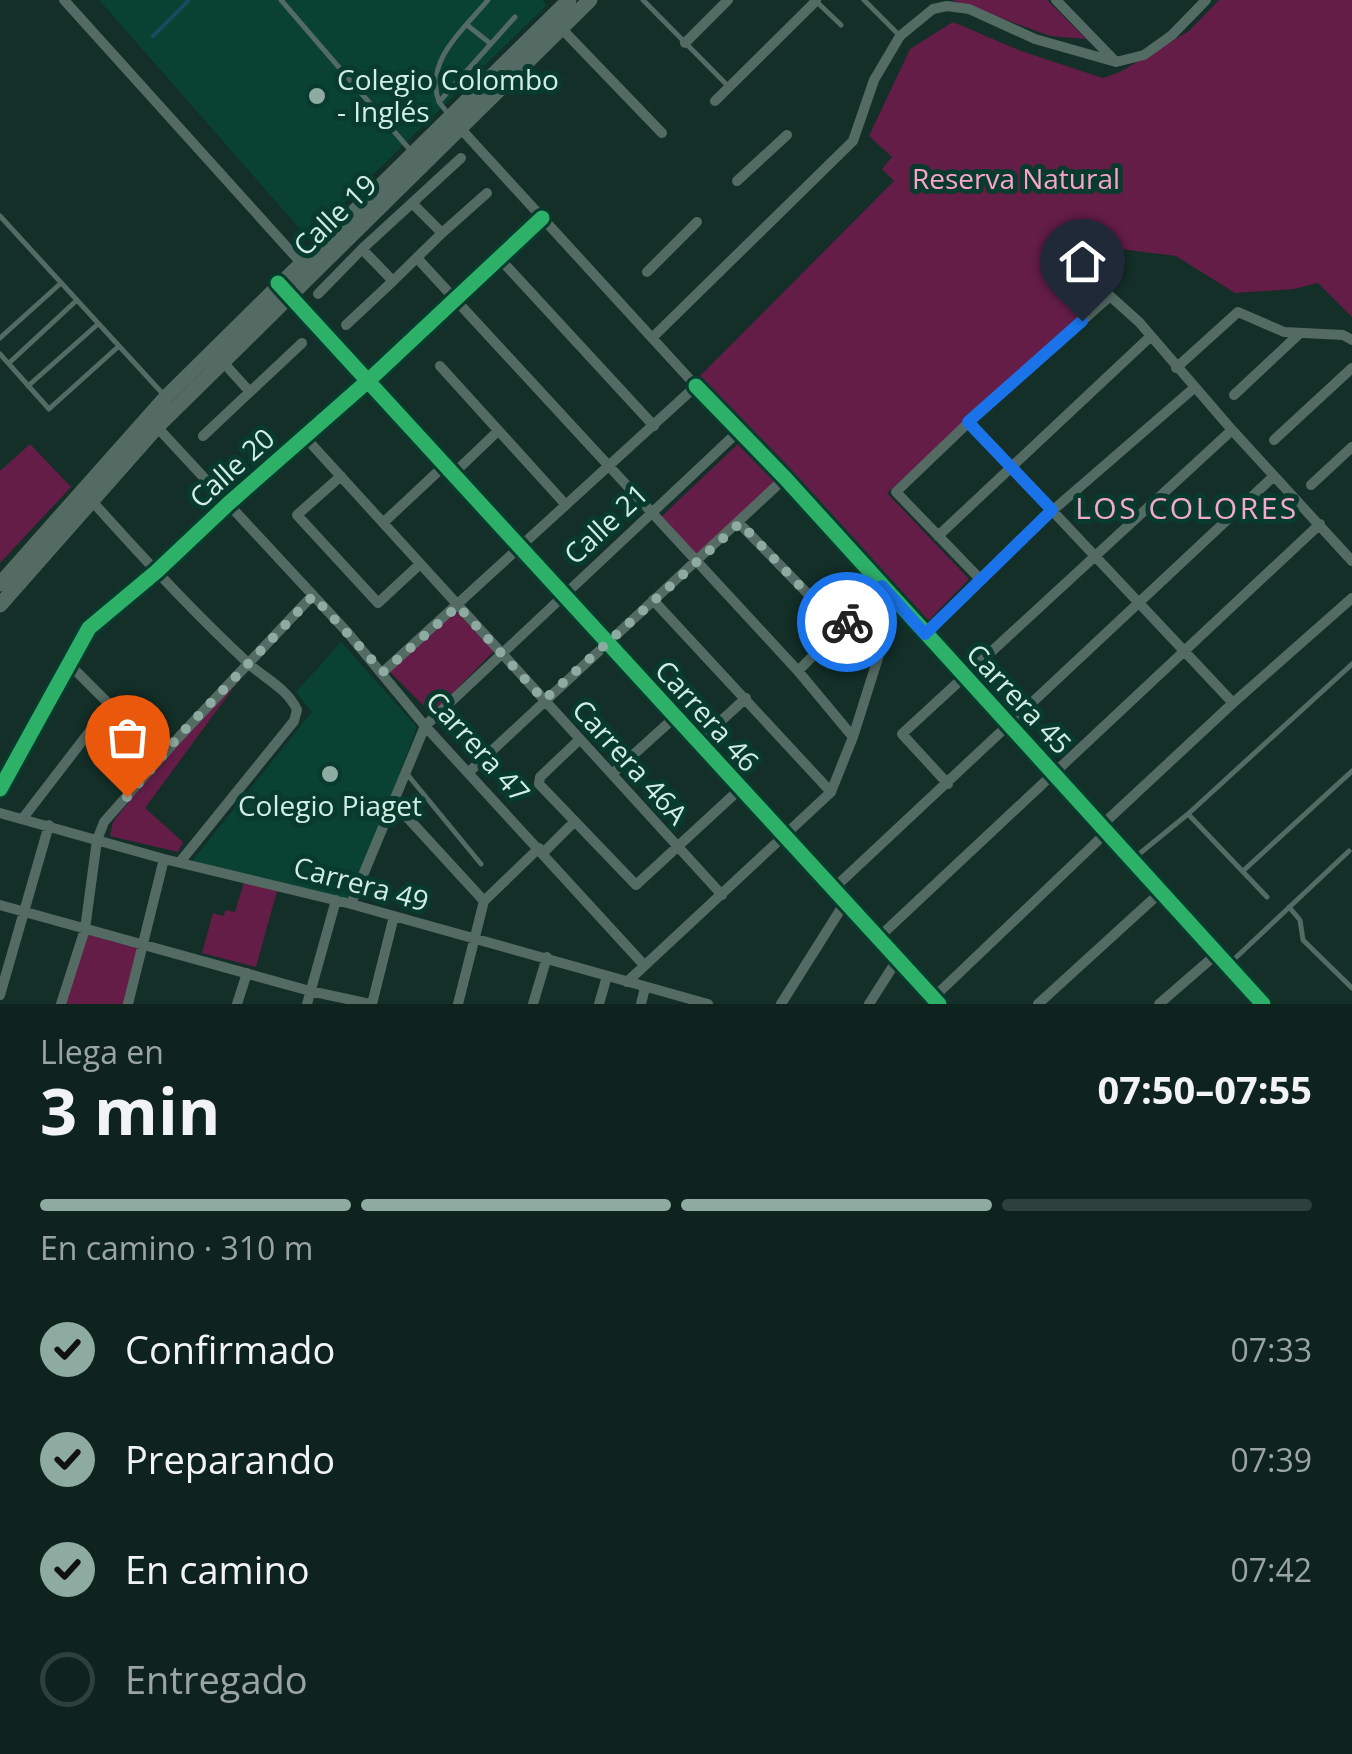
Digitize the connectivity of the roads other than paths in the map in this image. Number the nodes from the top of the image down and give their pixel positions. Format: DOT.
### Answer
graph roads {
  1 [pos="64,0"];
  2 [pos="281,0"];
  3 [pos="488,0"];
  4 [pos="569,0"];
  5 [pos="590,0"];
  6 [pos="643,0"];
  7 [pos="728,0"];
  8 [pos="815,0"];
  9 [pos="864,0"];
  10 [pos="923,0"];
  11 [pos="1056,0"];
  12 [pos="1199,2"];
  13 [pos="933,9"];
  14 [pos="515,17"];
  15 [pos="467,24"];
  16 [pos="840,25"];
  17 [pos="561,28"];
  18 [pos="900,36"];
  19 [pos="685,43"];
  20 [pos="490,44"];
  21 [pos="1116,62"];
  22 [pos="730,87"];
  23 [pos="715,101"];
  24 [pos="439,102"];
  25 [pos="456,123"];
  26 [pos="662,132"];
  27 [pos="787,134"];
  28 [pos="412,153"];
  29 [pos="461,158"];
  30 [pos="737,181"];
  31 [pos="487,193"];
  32 [pos="413,204"];
  33 [pos="376,212"];
  34 [pos="0,216"];
  35 [pos="542,218"];
  36 [pos="697,222"];
  37 [pos="390,224"];
  38 [pos="442,233"];
  39 [pos="362,249"];
  40 [pos="417,258"];
  41 [pos="500,259"];
  42 [pos="305,268"];
  43 [pos="647,272"];
  44 [pos="393,281"];
  45 [pos="61,283"];
  46 [pos="284,289"];
  47 [pos="318,294"];
  48 [pos="458,299"];
  49 [pos="77,300"];
  50 [pos="98,324"];
  51 [pos="346,325"];
  52 [pos="1298,335"];
  53 [pos="1151,336"];
  54 [pos="0,338"];
  55 [pos="652,338"];
  56 [pos="1352,340"];
  57 [pos="302,343"];
  58 [pos="119,346"];
  59 [pos="0,354"];
  60 [pos="222,361"];
  61 [pos="8,363"];
  62 [pos="440,366"];
  63 [pos="1176,368"];
  64 [pos="1352,368"];
  65 [pos="370,380"];
  66 [pos="693,383"];
  67 [pos="28,386"];
  68 [pos="1194,388"];
  69 [pos="250,392"];
  70 [pos="1234,395"];
  71 [pos="166,397"];
  72 [pos="968,422"];
  73 [pos="654,426"];
  74 [pos="157,427"];
  75 [pos="740,430"];
  76 [pos="1232,430"];
  77 [pos="498,431"];
  78 [pos="202,436"];
  79 [pos="304,436"];
  80 [pos="1274,440"];
  81 [pos="1352,448"];
  82 [pos="610,466"];
  83 [pos="1011,466"];
  84 [pos="450,468"];
  85 [pos="340,476"];
  86 [pos="1274,476"];
  87 [pos="785,478"];
  88 [pos="1312,485"];
  89 [pos="92,502"];
  90 [pos="228,504"];
  91 [pos="566,506"];
  92 [pos="1052,510"];
  93 [pos="651,512"];
  94 [pos="383,522"];
  95 [pos="740,523"];
  96 [pos="1320,524"];
  97 [pos="938,536"];
  98 [pos="1348,545"];
  99 [pos="522,547"];
  100 [pos="1093,554"];
  101 [pos="1352,561"];
  102 [pos="696,563"];
  103 [pos="420,564"];
  104 [pos="156,572"];
  105 [pos="980,580"];
  106 [pos="0,584"];
  107 [pos="882,587"];
  108 [pos="563,594"];
  109 [pos="313,596"];
  110 [pos="1352,598"];
  111 [pos="653,600"];
  112 [pos="896,601"];
  113 [pos="1139,604"];
  114 [pos="0,606"];
  115 [pos="458,606"];
  116 [pos="840,628"];
  117 [pos="925,634"];
  118 [pos="606,642"];
  119 [pos="500,652"];
  120 [pos="1184,652"];
  121 [pos="1352,664"];
  122 [pos="250,665"];
  123 [pos="70,666"];
  124 [pos="383,672"];
  125 [pos="798,672"];
  126 [pos="964,676"];
  127 [pos="746,698"];
  128 [pos="544,700"];
  129 [pos="1233,702"];
  130 [pos="674,718"];
  131 [pos="425,726"];
  132 [pos="1010,726"];
  133 [pos="853,737"];
  134 [pos="580,740"];
  135 [pos="698,742"];
  136 [pos="1352,771"];
  137 [pos="469,772"];
  138 [pos="406,774"];
  139 [pos="612,774"];
  140 [pos="1054,774"];
  141 [pos="948,784"];
  142 [pos="0,789"];
  143 [pos="740,789"];
  144 [pos="831,792"];
  145 [pos="395,804"];
  146 [pos="0,813"];
  147 [pos="1188,814"];
  148 [pos="23,818"];
  149 [pos="574,822"];
  150 [pos="49,825"];
  151 [pos="1104,828"];
  152 [pos="784,838"];
  153 [pos="97,840"];
  154 [pos="677,847"];
  155 [pos="542,850"];
  156 [pos="1349,850"];
  157 [pos="164,859"];
  158 [pos="1133,859"];
  159 [pos="180,862"];
  160 [pos="481,864"];
  161 [pos="1243,871"];
  162 [pos="832,890"];
  163 [pos="1162,891"];
  164 [pos="722,896"];
  165 [pos="1267,898"];
  166 [pos="336,900"];
  167 [pos="484,901"];
  168 [pos="352,904"];
  169 [pos="844,904"];
  170 [pos="0,905"];
  171 [pos="1289,907"];
  172 [pos="24,912"];
  173 [pos="394,916"];
  174 [pos="84,928"];
  175 [pos="476,938"];
  176 [pos="877,939"];
  177 [pos="144,946"];
  178 [pos="1219,952"];
  179 [pos="547,956"];
  180 [pos="897,960"];
  181 [pos="644,964"];
  182 [pos="1228,964"];
  183 [pos="246,972"];
  184 [pos="607,976"];
  185 [pos="627,982"];
  186 [pos="645,988"];
  187 [pos="1352,988"];
  188 [pos="310,991"];
  189 [pos="0,995"];
  190 [pos="936,1001"];
  191 [pos="60,1004"];
  192 [pos="128,1004"];
  193 [pos="237,1004"];
  194 [pos="307,1004"];
  195 [pos="371,1004"];
  196 [pos="458,1004"];
  197 [pos="533,1004"];
  198 [pos="599,1004"];
  199 [pos="641,1004"];
  200 [pos="708,1004"];
  201 [pos="781,1004"];
  202 [pos="869,1004"];
  203 [pos="1038,1004"];
  204 [pos="1159,1004"];
  205 [pos="1263,1004"];
  1 -- 42 [label="street"];
  2 -- 28 [label="lane"];
  3 -- 15 [label="lane"];
  4 -- 25 [label="main road, Calle 19"];
  5 -- 17 [label="main road, Calle 19"];
  6 -- 19 [label="lane"];
  7 -- 19 [label="street"];
  8 -- 16 [label="lane"];
  8 -- 22 [label="street"];
  9 -- 18 [label="lane"];
  10 -- 13 [label="street"];
  11 -- 21 [label="street"];
  12 -- 21 [label="street"];
  13 -- 18 [label="street"];
  13 -- 21 [label="street"];
  14 -- 20 [label="lane"];
  15 -- 20 [label="lane"];
  15 -- 24 [label="lane"];
  17 -- 25 [label="main road, Calle 19"];
  17 -- 26 [label="street"];
  18 -- 55 [label="street"];
  19 -- 22 [label="lane"];
  20 -- 24 [label="lane"];
  22 -- 23 [label="street"];
  24 -- 25 [label="lane"];
  25 -- 28 [label="main road, Calle 19"];
  25 -- 33 [label="main road, Calle 19"];
  25 -- 35 [label="street, Carrera 45"];
  27 -- 30 [label="street"];
  28 -- 42 [label="main road, Calle 19"];
  29 -- 32 [label="street"];
  31 -- 38 [label="street"];
  32 -- 37 [label="street"];
  32 -- 38 [label="street"];
  33 -- 37 [label="street"];
  33 -- 42 [label="main road, Calle 19"];
  34 -- 45 [label="lane"];
  35 -- 41 [label="street, Calle 20"];
  35 -- 55 [label="street, Carrera 45"];
  36 -- 43 [label="street"];
  37 -- 39 [label="street"];
  38 -- 40 [label="street"];
  39 -- 44 [label="street"];
  39 -- 47 [label="street"];
  40 -- 44 [label="street"];
  40 -- 48 [label="street"];
  41 -- 48 [label="street, Calle 20"];
  41 -- 73 [label="street"];
  42 -- 46 [label="main road, Calle 19"];
  44 -- 51 [label="street"];
  45 -- 49 [label="lane"];
  45 -- 54 [label="lane"];
  46 -- 60 [label="main road, Calle 19"];
  46 -- 65 [label="street, Carrera 46"];
  46 -- 71 [label="main road, Calle 19"];
  48 -- 65 [label="street, Calle 20"];
  48 -- 82 [label="street"];
  49 -- 50 [label="lane"];
  49 -- 61 [label="lane"];
  50 -- 58 [label="lane"];
  50 -- 67 [label="lane"];
  52 -- 56 [label="street"];
  52 -- 63 [label="street"];
  52 -- 70 [label="street"];
  53 -- 63 [label="street"];
  53 -- 72 [label="street"];
  53 -- 83 [label="street"];
  55 -- 66 [label="street, Carrera 45"];
  57 -- 69 [label="street"];
  58 -- 67 [label="lane"];
  58 -- 71 [label="lane"];
  59 -- 61 [label="lane"];
  60 -- 69 [label="street"];
  60 -- 74 [label="main road, Calle 19"];
  61 -- 67 [label="lane"];
  62 -- 77 [label="street"];
  63 -- 68 [label="street"];
  64 -- 80 [label="street"];
  65 -- 79 [label="street, Calle 20"];
  65 -- 84 [label="street, Carrera 46"];
  66 -- 73 [label="street"];
  66 -- 75 [label="street, Carrera 45"];
  68 -- 76 [label="street"];
  68 -- 92 [label="street"];
  69 -- 78 [label="street"];
  71 -- 106 [label="main road, Calle 19"];
  72 -- 83 [label="street"];
  72 -- 97 [label="street"];
  73 -- 82 [label="street"];
  74 -- 89 [label="main road, Calle 19"];
  74 -- 90 [label="street, Carrera 47"];
  75 -- 87 [label="street, Carrera 45"];
  75 -- 93 [label="street, Calle 21"];
  76 -- 86 [label="street"];
  76 -- 100 [label="street"];
  77 -- 84 [label="street"];
  77 -- 91 [label="street"];
  79 -- 85 [label="street, Carrera 46A"];
  79 -- 90 [label="street, Calle 20"];
  81 -- 88 [label="street"];
  82 -- 91 [label="street"];
  82 -- 93 [label="street"];
  83 -- 92 [label="street"];
  83 -- 97 [label="street"];
  84 -- 94 [label="street"];
  84 -- 99 [label="street, Carrera 46"];
  85 -- 94 [label="street, Carrera 46A"];
  85 -- 103 [label="street"];
  86 -- 96 [label="street"];
  86 -- 113 [label="street"];
  87 -- 95 [label="street"];
  87 -- 107 [label="street, Carrera 45"];
  89 -- 104 [label="street"];
  89 -- 114 [label="main road, Calle 19"];
  90 -- 104 [label="street, Calle 20"];
  90 -- 109 [label="street, Carrera 47"];
  91 -- 99 [label="street"];
  92 -- 100 [label="street"];
  92 -- 105 [label="street"];
  93 -- 102 [label="street"];
  93 -- 108 [label="street, Calle 21"];
  94 -- 103 [label="street, Carrera 46A"];
  95 -- 102 [label="street"];
  95 -- 116 [label="street"];
  96 -- 98 [label="street"];
  96 -- 120 [label="street"];
  97 -- 105 [label="street"];
  98 -- 101 [label="street"];
  99 -- 108 [label="street, Carrera 46"];
  99 -- 115 [label="street"];
  100 -- 113 [label="street"];
  100 -- 126 [label="street"];
  102 -- 111 [label="street"];
  102 -- 125 [label="street"];
  103 -- 115 [label="street, Carrera 46A"];
  104 -- 122 [label="street"];
  104 -- 123 [label="street, Calle 20"];
  105 -- 117 [label="street"];
  107 -- 116 [label="street"];
  107 -- 117 [label="street, Carrera 45"];
  108 -- 118 [label="street, Carrera 46"];
  108 -- 119 [label="street, Calle 21"];
  109 -- 122 [label="street"];
  109 -- 124 [label="street, Carrera 47"];
  110 -- 129 [label="street"];
  111 -- 118 [label="street"];
  111 -- 127 [label="street"];
  112 -- 133 [label="street"];
  113 -- 120 [label="street"];
  113 -- 132 [label="street"];
  115 -- 119 [label="street, Carrera 46A"];
  115 -- 124 [label="street"];
  116 -- 125 [label="street"];
  117 -- 126 [label="street, Carrera 45"];
  118 -- 128 [label="street"];
  118 -- 130 [label="street, Carrera 46"];
  119 -- 128 [label="street, Carrera 46A"];
  119 -- 131 [label="street, Calle 21"];
  120 -- 129 [label="street"];
  120 -- 140 [label="street"];
  121 -- 147 [label="lane"];
  122 -- 153 [label="street"];
  122 -- 159 [label="street"];
  123 -- 142 [label="street, Calle 20"];
  123 -- 148 [label="street"];
  124 -- 131 [label="street, Carrera 47"];
  125 -- 133 [label="street"];
  126 -- 132 [label="street, Carrera 45"];
  126 -- 141 [label="street"];
  127 -- 135 [label="street"];
  127 -- 144 [label="street"];
  128 -- 134 [label="street, Carrera 46A"];
  128 -- 137 [label="street"];
  129 -- 151 [label="street"];
  130 -- 135 [label="street, Carrera 46"];
  130 -- 139 [label="street"];
  131 -- 137 [label="street, Carrera 47"];
  131 -- 138 [label="street, Calle 21"];
  132 -- 140 [label="street, Carrera 45"];
  132 -- 141 [label="street"];
  133 -- 144 [label="street"];
  134 -- 139 [label="street, Carrera 46A"];
  134 -- 149 [label="street"];
  135 -- 143 [label="street, Carrera 46"];
  136 -- 161 [label="lane"];
  137 -- 155 [label="street, Carrera 47"];
  138 -- 145 [label="street, Calle 21"];
  138 -- 160 [label="lane"];
  139 -- 154 [label="street, Carrera 46A"];
  140 -- 151 [label="street, Carrera 45"];
  140 -- 176 [label="street"];
  141 -- 162 [label="street"];
  143 -- 152 [label="street, Carrera 46"];
  143 -- 154 [label="street"];
  144 -- 152 [label="street"];
  145 -- 167 [label="street"];
  145 -- 168 [label="street, Calle 21"];
  146 -- 148 [label="street, Carrera 49"];
  147 -- 158 [label="lane"];
  147 -- 161 [label="lane"];
  148 -- 150 [label="street, Carrera 49"];
  149 -- 154 [label="street"];
  149 -- 155 [label="street"];
  150 -- 153 [label="street, Carrera 49"];
  150 -- 172 [label="street"];
  151 -- 158 [label="street, Carrera 45"];
  151 -- 190 [label="street"];
  152 -- 162 [label="street, Carrera 46"];
  152 -- 164 [label="street"];
  153 -- 157 [label="street, Carrera 49"];
  153 -- 174 [label="street"];
  154 -- 164 [label="street, Carrera 46A"];
  155 -- 167 [label="street"];
  155 -- 181 [label="street, Carrera 47"];
  156 -- 171 [label="lane"];
  157 -- 159 [label="street, Carrera 49"];
  157 -- 177 [label="street"];
  158 -- 163 [label="street, Carrera 45"];
  159 -- 166 [label="street, Carrera 49"];
  161 -- 165 [label="lane"];
  162 -- 169 [label="street, Carrera 46"];
  163 -- 178 [label="street, Carrera 45"];
  163 -- 203 [label="street"];
  164 -- 181 [label="street"];
  166 -- 168 [label="street, Carrera 49"];
  166 -- 188 [label="street"];
  167 -- 175 [label="street"];
  168 -- 173 [label="street, Carrera 49"];
  169 -- 176 [label="street, Carrera 46"];
  169 -- 201 [label="street"];
  170 -- 172 [label="street"];
  171 -- 182 [label="lane"];
  171 -- 187 [label="lane"];
  172 -- 174 [label="street"];
  172 -- 189 [label="street"];
  173 -- 175 [label="street, Carrera 49"];
  173 -- 195 [label="street"];
  174 -- 177 [label="street"];
  174 -- 191 [label="street"];
  175 -- 179 [label="street, Carrera 49"];
  175 -- 196 [label="street"];
  176 -- 180 [label="street, Carrera 46"];
  177 -- 183 [label="street"];
  177 -- 192 [label="street"];
  178 -- 182 [label="street, Carrera 45"];
  178 -- 204 [label="street"];
  179 -- 184 [label="street, Carrera 49"];
  179 -- 197 [label="street"];
  180 -- 190 [label="street, Carrera 46"];
  180 -- 202 [label="street"];
  181 -- 185 [label="street"];
  182 -- 205 [label="street, Carrera 45"];
  183 -- 188 [label="street"];
  183 -- 193 [label="street"];
  184 -- 185 [label="street, Carrera 49"];
  184 -- 198 [label="street"];
  185 -- 186 [label="street, Carrera 49"];
  186 -- 199 [label="street"];
  186 -- 200 [label="street, Carrera 49"];
  188 -- 194 [label="street"];
  188 -- 195 [label="street"];
}
